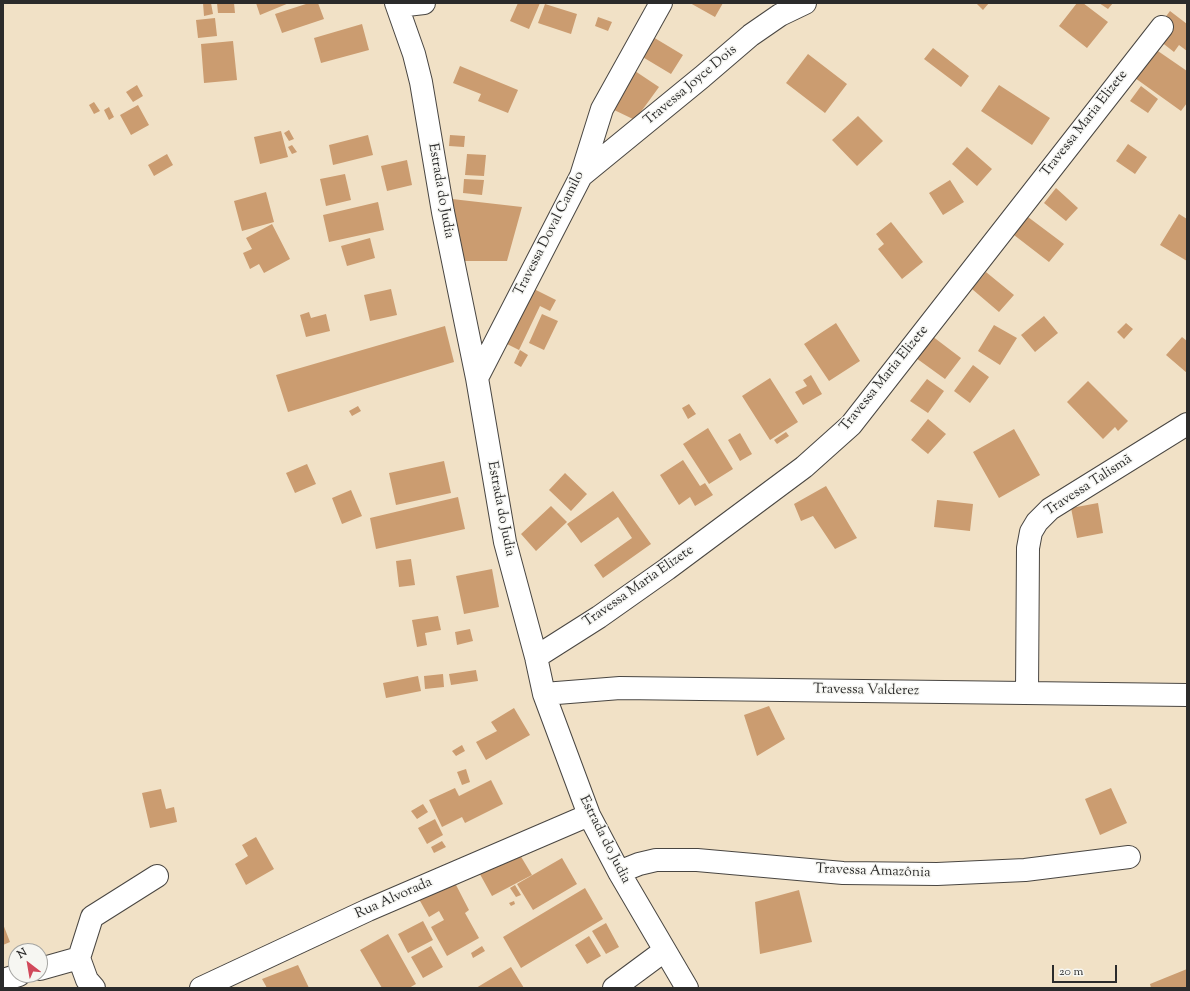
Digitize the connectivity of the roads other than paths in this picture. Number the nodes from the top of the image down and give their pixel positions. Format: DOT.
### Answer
graph roads {
  1 [pos="424,3"];
  2 [pos="661,3"];
  3 [pos="805,3"];
  4 [pos="397,5"];
  5 [pos="1162,26"];
  6 [pos="581,176"];
  7 [pos="477,378"];
  8 [pos="1187,424"];
  9 [pos="536,657"];
  10 [pos="1027,692"];
  11 [pos="544,694"];
  12 [pos="1187,695"];
  13 [pos="589,815"];
  14 [pos="1129,857"];
  15 [pos="619,872"];
  16 [pos="157,876"];
  17 [pos="664,951"];
  18 [pos="79,958"];
  19 [pos="48,967"];
  20 [pos="94,988"];
  21 [pos="202,988"];
  22 [pos="614,988"];
  23 [pos="687,988"];
  1 -- 4 [label="street"];
  2 -- 6 [label="street, Travessa Doval Camilo"];
  3 -- 6 [label="street, Travessa Joyce Dois"];
  4 -- 7 [label="street, Estrada do Judia"];
  5 -- 9 [label="street, Travessa Maria Elizete"];
  6 -- 7 [label="street, Travessa Doval Camilo"];
  7 -- 9 [label="street, Estrada do Judia"];
  8 -- 10 [label="street, Travessa Talismã"];
  9 -- 11 [label="street, Estrada do Judia"];
  10 -- 11 [label="street, Travessa Valderez"];
  10 -- 12 [label="street, Travessa Valderez"];
  11 -- 13 [label="street, Estrada do Judia"];
  13 -- 15 [label="street, Estrada do Judia"];
  13 -- 21 [label="street, Rua Alvorada"];
  14 -- 15 [label="street, Travessa Amazônia"];
  15 -- 17 [label="street, Estrada do Judia"];
  16 -- 18 [label="street"];
  17 -- 22 [label="street"];
  17 -- 23 [label="street, Estrada do Judia"];
  18 -- 19 [label="street"];
  18 -- 20 [label="street"];
}
